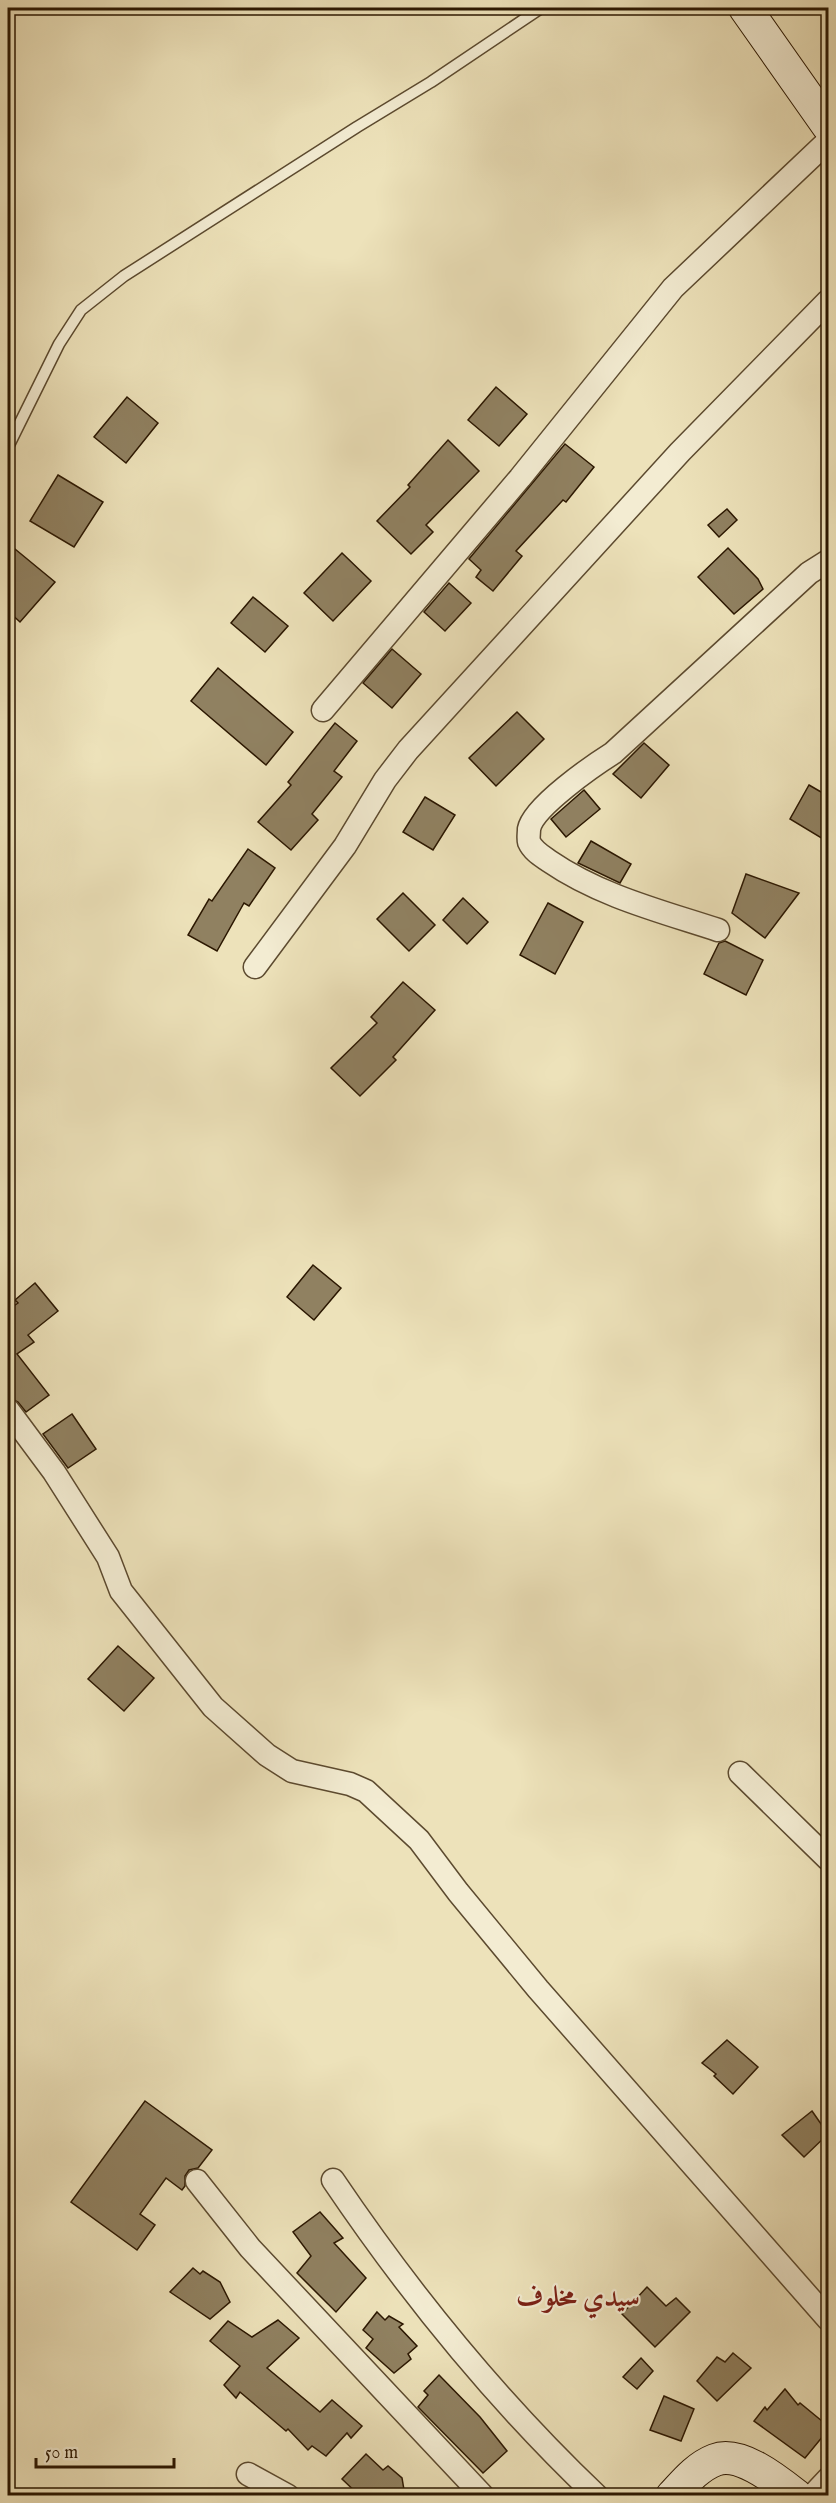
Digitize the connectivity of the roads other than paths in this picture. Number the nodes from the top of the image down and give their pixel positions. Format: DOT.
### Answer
graph roads {
  1 [pos="541,8"];
  2 [pos="745,8"];
  3 [pos="828,126"];
  4 [pos="828,141"];
  5 [pos="828,301"];
  6 [pos="8,447"];
  7 [pos="828,561"];
  8 [pos="323,710"];
  9 [pos="718,930"];
  10 [pos="255,967"];
  11 [pos="8,1410"];
  12 [pos="740,1773"];
  13 [pos="828,1859"];
  14 [pos="333,2180"];
  15 [pos="197,2181"];
  16 [pos="828,2319"];
  17 [pos="248,2474"];
  18 [pos="828,2479"];
  19 [pos="288,2496"];
  20 [pos="483,2496"];
  21 [pos="597,2496"];
  22 [pos="672,2496"];
  23 [pos="797,2496"];
  24 [pos="812,2496"];
  1 -- 6 [label="lane"];
  2 -- 3 [label="street"];
  4 -- 8 [label="street"];
  5 -- 10 [label="street"];
  7 -- 9 [label="street"];
  11 -- 16 [label="street"];
  12 -- 13 [label="street"];
  14 -- 21 [label="street"];
  15 -- 20 [label="street"];
  17 -- 19 [label="street"];
  18 -- 24 [label="street"];
  22 -- 23 [label="street"];
}
